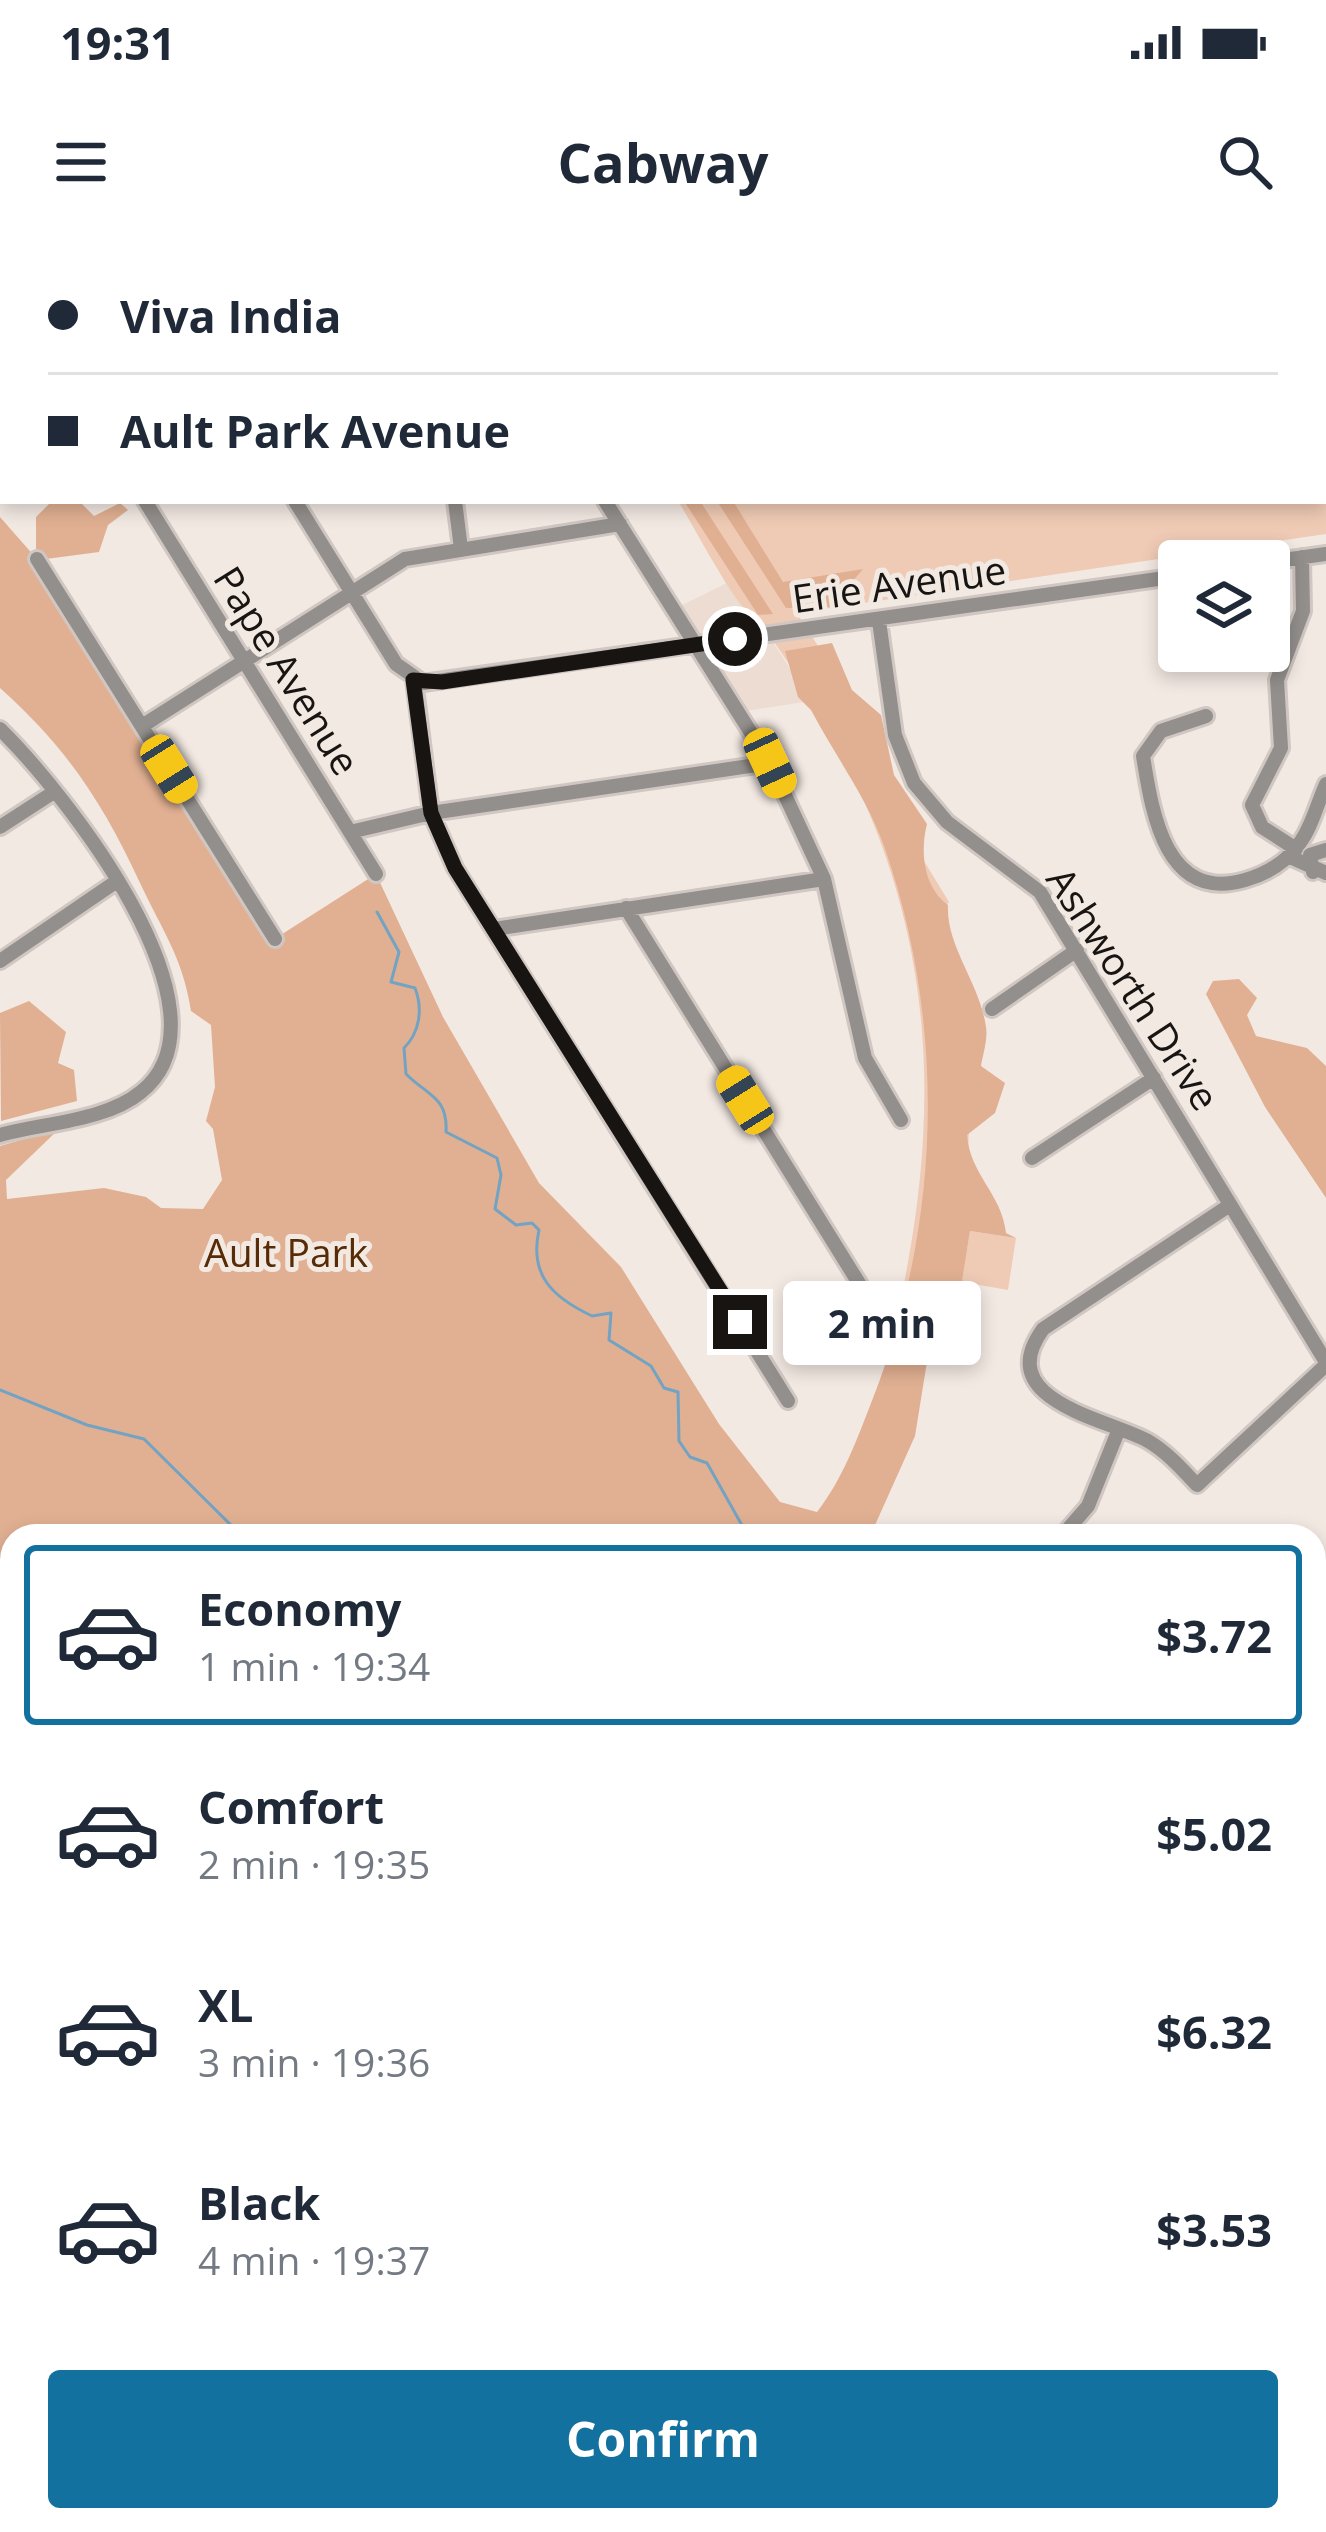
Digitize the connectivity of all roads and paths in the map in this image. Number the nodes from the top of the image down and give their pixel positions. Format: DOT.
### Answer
graph roads {
  1 [pos="146,504"];
  2 [pos="297,504"];
  3 [pos="455,504"];
  4 [pos="607,504"];
  5 [pos="620,524"];
  6 [pos="461,550"];
  7 [pos="1326,554"];
  8 [pos="1303,557"];
  9 [pos="37,559"];
  10 [pos="1290,559"];
  11 [pos="1158,579"];
  12 [pos="351,592"];
  13 [pos="879,620"];
  14 [pos="696,644"];
  15 [pos="243,661"];
  16 [pos="413,680"];
  17 [pos="1206,716"];
  18 [pos="142,726"];
  19 [pos="0,729"];
  20 [pos="770,763"];
  21 [pos="1326,784"];
  22 [pos="54,792"];
  23 [pos="431,813"];
  24 [pos="0,827"];
  25 [pos="350,832"];
  26 [pos="1296,848"];
  27 [pos="1322,850"];
  28 [pos="1320,873"];
  29 [pos="376,874"];
  30 [pos="824,879"];
  31 [pos="117,881"];
  32 [pos="626,908"];
  33 [pos="494,929"];
  34 [pos="275,939"];
  35 [pos="1078,950"];
  36 [pos="0,961"];
  37 [pos="992,1009"];
  38 [pos="1154,1078"];
  39 [pos="902,1120"];
  40 [pos="0,1135"];
  41 [pos="1032,1158"];
  42 [pos="1230,1205"];
  43 [pos="888,1330"];
  44 [pos="1326,1364"];
  45 [pos="788,1401"];
  46 [pos="1119,1429"];
  47 [pos="1072,1524"];
  1 -- 15 [label="street, Pape Avenue"];
  2 -- 12 [label="street"];
  3 -- 6 [label="street"];
  4 -- 5 [label="street"];
  5 -- 6 [label="street"];
  5 -- 14 [label="street"];
  6 -- 12 [label="street"];
  7 -- 8 [label="street"];
  8 -- 10 [label="street"];
  8 -- 26 [label="street"];
  9 -- 18 [label="street"];
  11 -- 13 [label="street, Erie Avenue"];
  12 -- 15 [label="street"];
  12 -- 16 [label="street"];
  13 -- 14 [label="street, Erie Avenue"];
  13 -- 35 [label="street, Ashworth Drive"];
  14 -- 16 [label="street, Erie Avenue"];
  14 -- 20 [label="street"];
  15 -- 18 [label="street"];
  15 -- 25 [label="street, Pape Avenue"];
  16 -- 23 [label="street"];
  17 -- 26 [label="street"];
  18 -- 34 [label="street"];
  19 -- 22 [label="street"];
  20 -- 23 [label="street"];
  20 -- 30 [label="street"];
  21 -- 26 [label="street"];
  22 -- 24 [label="street"];
  22 -- 31 [label="street"];
  23 -- 25 [label="street"];
  23 -- 33 [label="street"];
  25 -- 29 [label="street, Pape Avenue"];
  26 -- 27 [label="street"];
  26 -- 28 [label="street"];
  27 -- 28 [label="street"];
  30 -- 32 [label="street"];
  30 -- 39 [label="street"];
  31 -- 36 [label="street"];
  31 -- 40 [label="street"];
  32 -- 33 [label="street"];
  32 -- 43 [label="street"];
  33 -- 45 [label="street"];
  35 -- 37 [label="street"];
  35 -- 38 [label="street, Ashworth Drive"];
  38 -- 41 [label="street"];
  38 -- 42 [label="street, Ashworth Drive"];
  42 -- 44 [label="street, Ashworth Drive"];
  42 -- 46 [label="street"];
  44 -- 46 [label="street"];
  46 -- 47 [label="street"];
}
